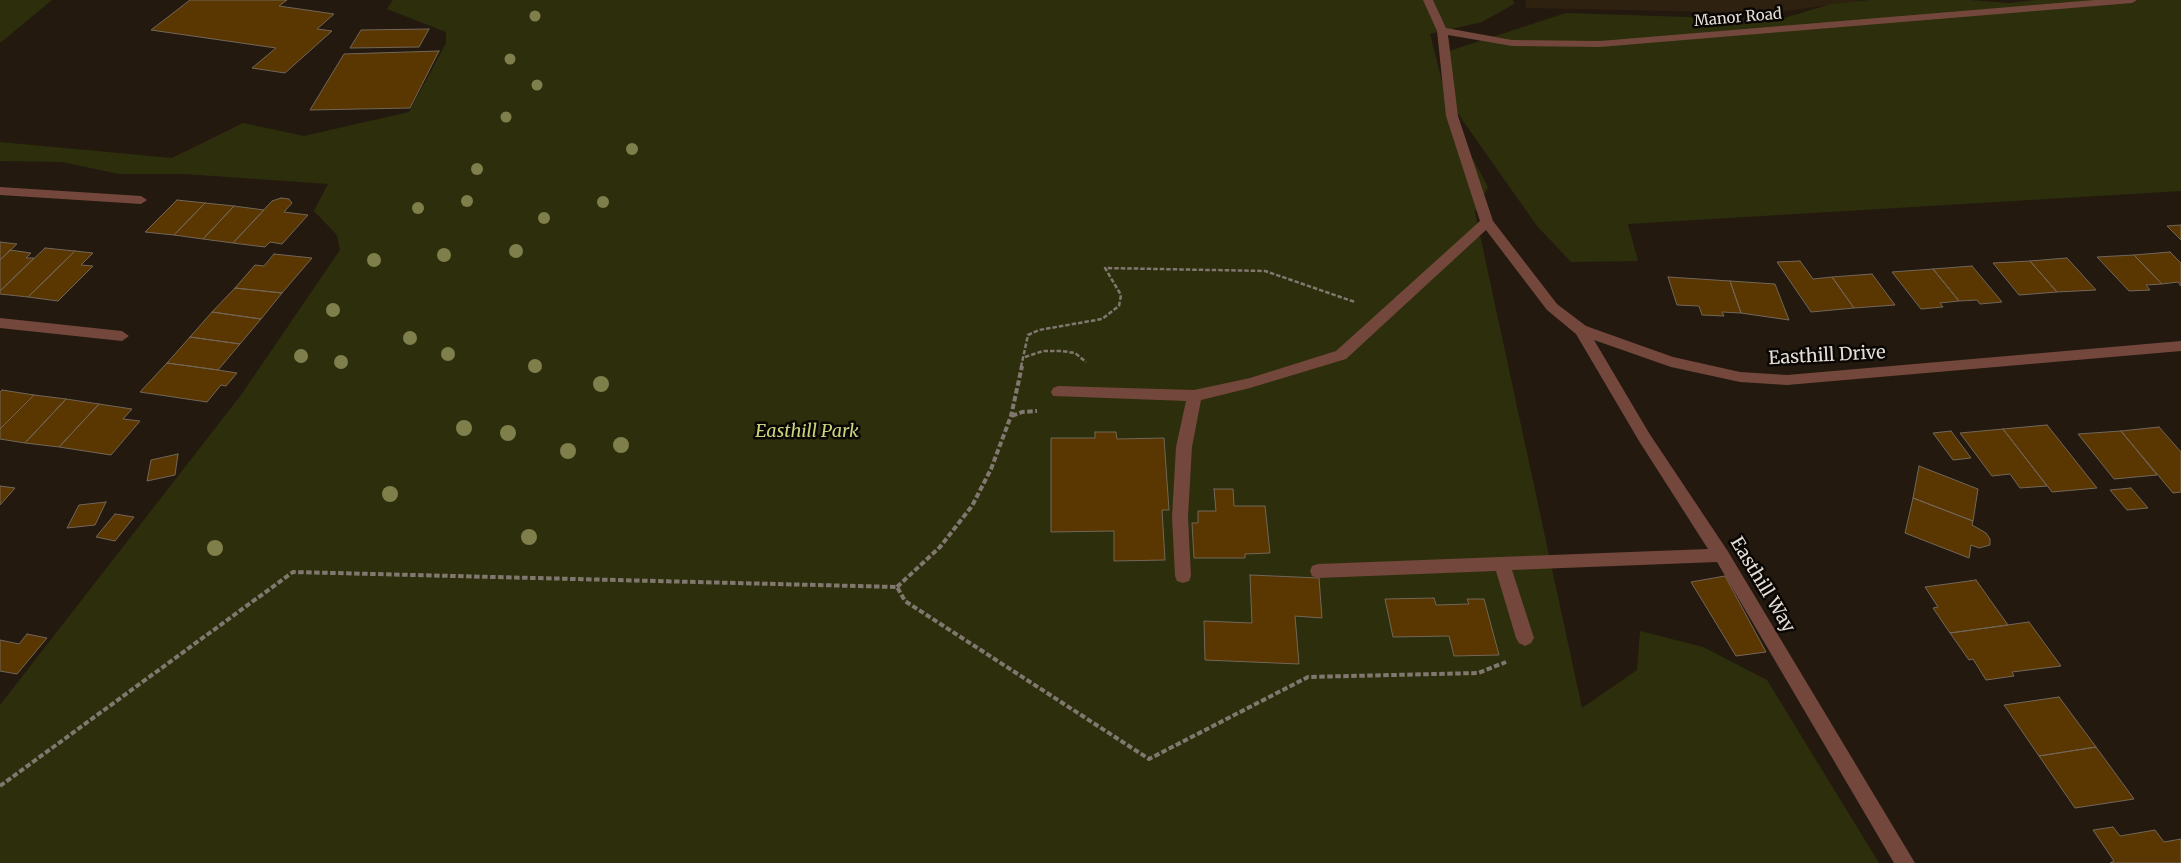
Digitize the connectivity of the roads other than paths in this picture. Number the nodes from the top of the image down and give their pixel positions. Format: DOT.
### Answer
graph roads {
  1 [pos="1428,0"];
  2 [pos="2132,0"];
  3 [pos="1442,31"];
  4 [pos="0,191"];
  5 [pos="141,200"];
  6 [pos="1487,222"];
  7 [pos="0,324"];
  8 [pos="1582,330"];
  9 [pos="122,336"];
  10 [pos="2181,346"];
  11 [pos="1058,392"];
  12 [pos="1194,396"];
  13 [pos="1721,554"];
  14 [pos="1501,562"];
  15 [pos="1318,570"];
  16 [pos="1183,576"];
  17 [pos="1525,638"];
  18 [pos="1905,863"];
  1 -- 3 [label="street"];
  2 -- 3 [label="street, Manor Road"];
  3 -- 6 [label="street, Easthill Drive"];
  4 -- 5 [label="street"];
  6 -- 8 [label="street, Easthill Drive"];
  6 -- 12 [label="street"];
  7 -- 9 [label="street"];
  8 -- 10 [label="street, Easthill Drive"];
  8 -- 13 [label="street, Easthill Way"];
  11 -- 12 [label="street"];
  12 -- 16 [label="street"];
  13 -- 14 [label="street"];
  13 -- 18 [label="street, Easthill Way"];
  14 -- 15 [label="street"];
  14 -- 17 [label="street"];
}
